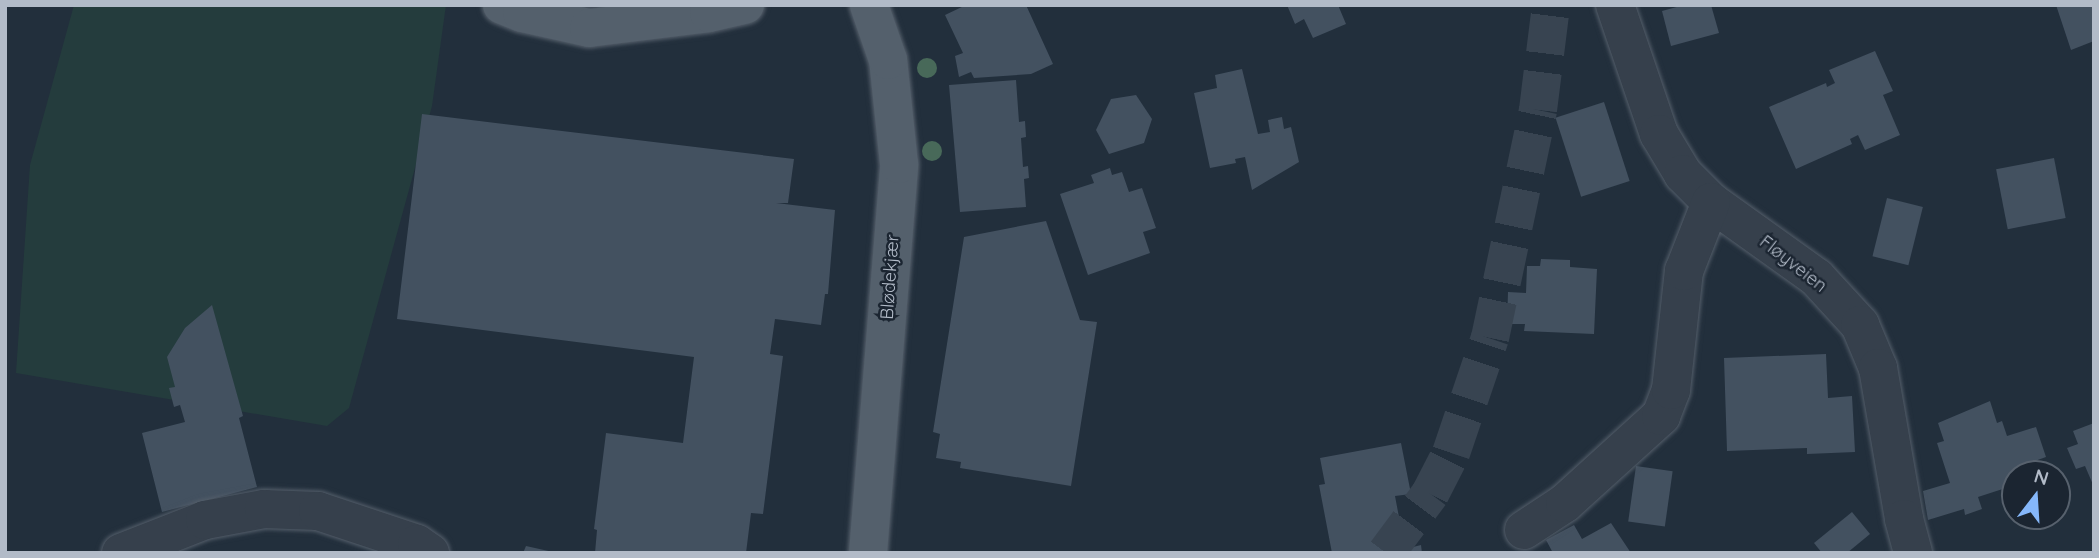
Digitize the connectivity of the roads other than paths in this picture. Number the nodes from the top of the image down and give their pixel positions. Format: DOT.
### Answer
graph roads {
  1 [pos="502,5"];
  2 [pos="746,5"];
  3 [pos="869,5"];
  4 [pos="1615,5"];
  5 [pos="1711,202"];
  6 [pos="1524,530"];
  7 [pos="121,553"];
  8 [pos="430,553"];
  9 [pos="868,553"];
  10 [pos="1913,553"];
  1 -- 2 [label="main road"];
  3 -- 9 [label="main road, Blødekjær"];
  4 -- 5 [label="street, Fløyveien"];
  5 -- 6 [label="street"];
  5 -- 10 [label="street, Fløyveien"];
  7 -- 8 [label="street"];
}
